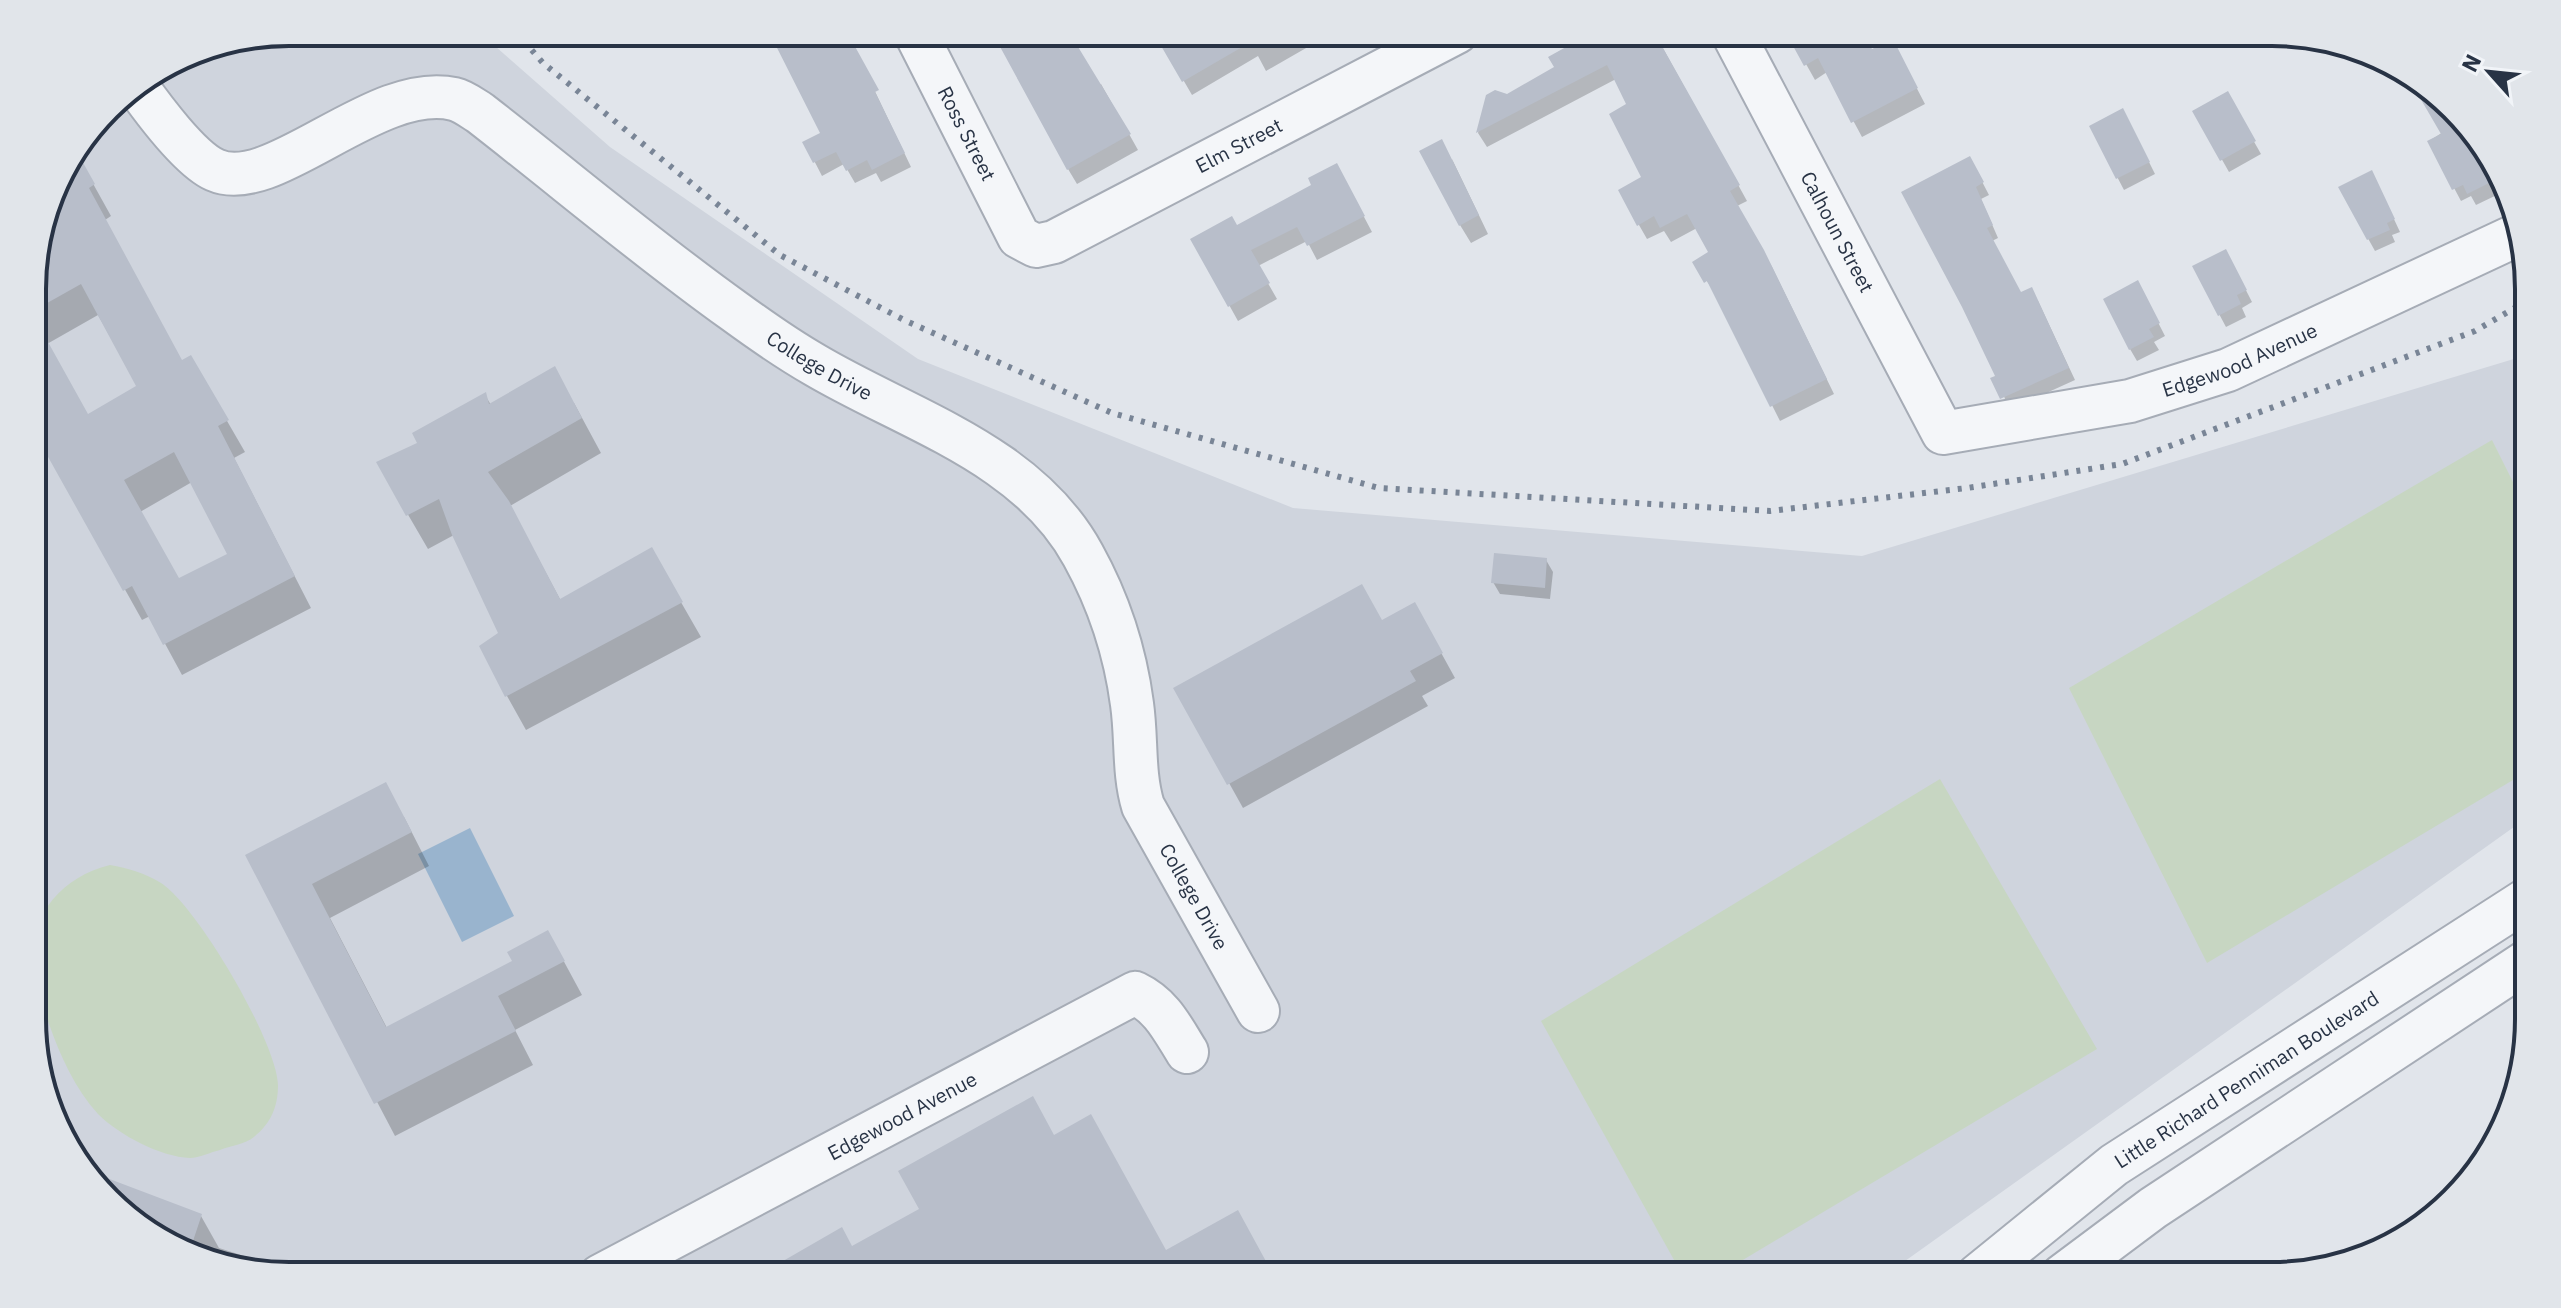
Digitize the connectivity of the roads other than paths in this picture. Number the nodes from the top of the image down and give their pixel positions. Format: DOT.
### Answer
graph roads {
  1 [pos="1429,46"];
  2 [pos="1740,46"];
  3 [pos="922,47"];
  4 [pos="144,95"];
  5 [pos="1019,237"];
  6 [pos="2509,238"];
  7 [pos="1943,433"];
  8 [pos="2515,907"];
  9 [pos="2515,969"];
  10 [pos="1258,1011"];
  11 [pos="1187,1052"];
  12 [pos="1995,1261"];
  13 [pos="2082,1261"];
  14 [pos="627,1262"];
  1 -- 5 [label="street, Elm Street"];
  2 -- 7 [label="street, Calhoun Street"];
  3 -- 5 [label="street, Ross Street"];
  4 -- 10 [label="street, College Drive"];
  6 -- 7 [label="street, Edgewood Avenue"];
  8 -- 12 [label="street, Little Richard Penniman Boulevard"];
  9 -- 13 [label="street"];
  11 -- 14 [label="street, Edgewood Avenue"];
}
